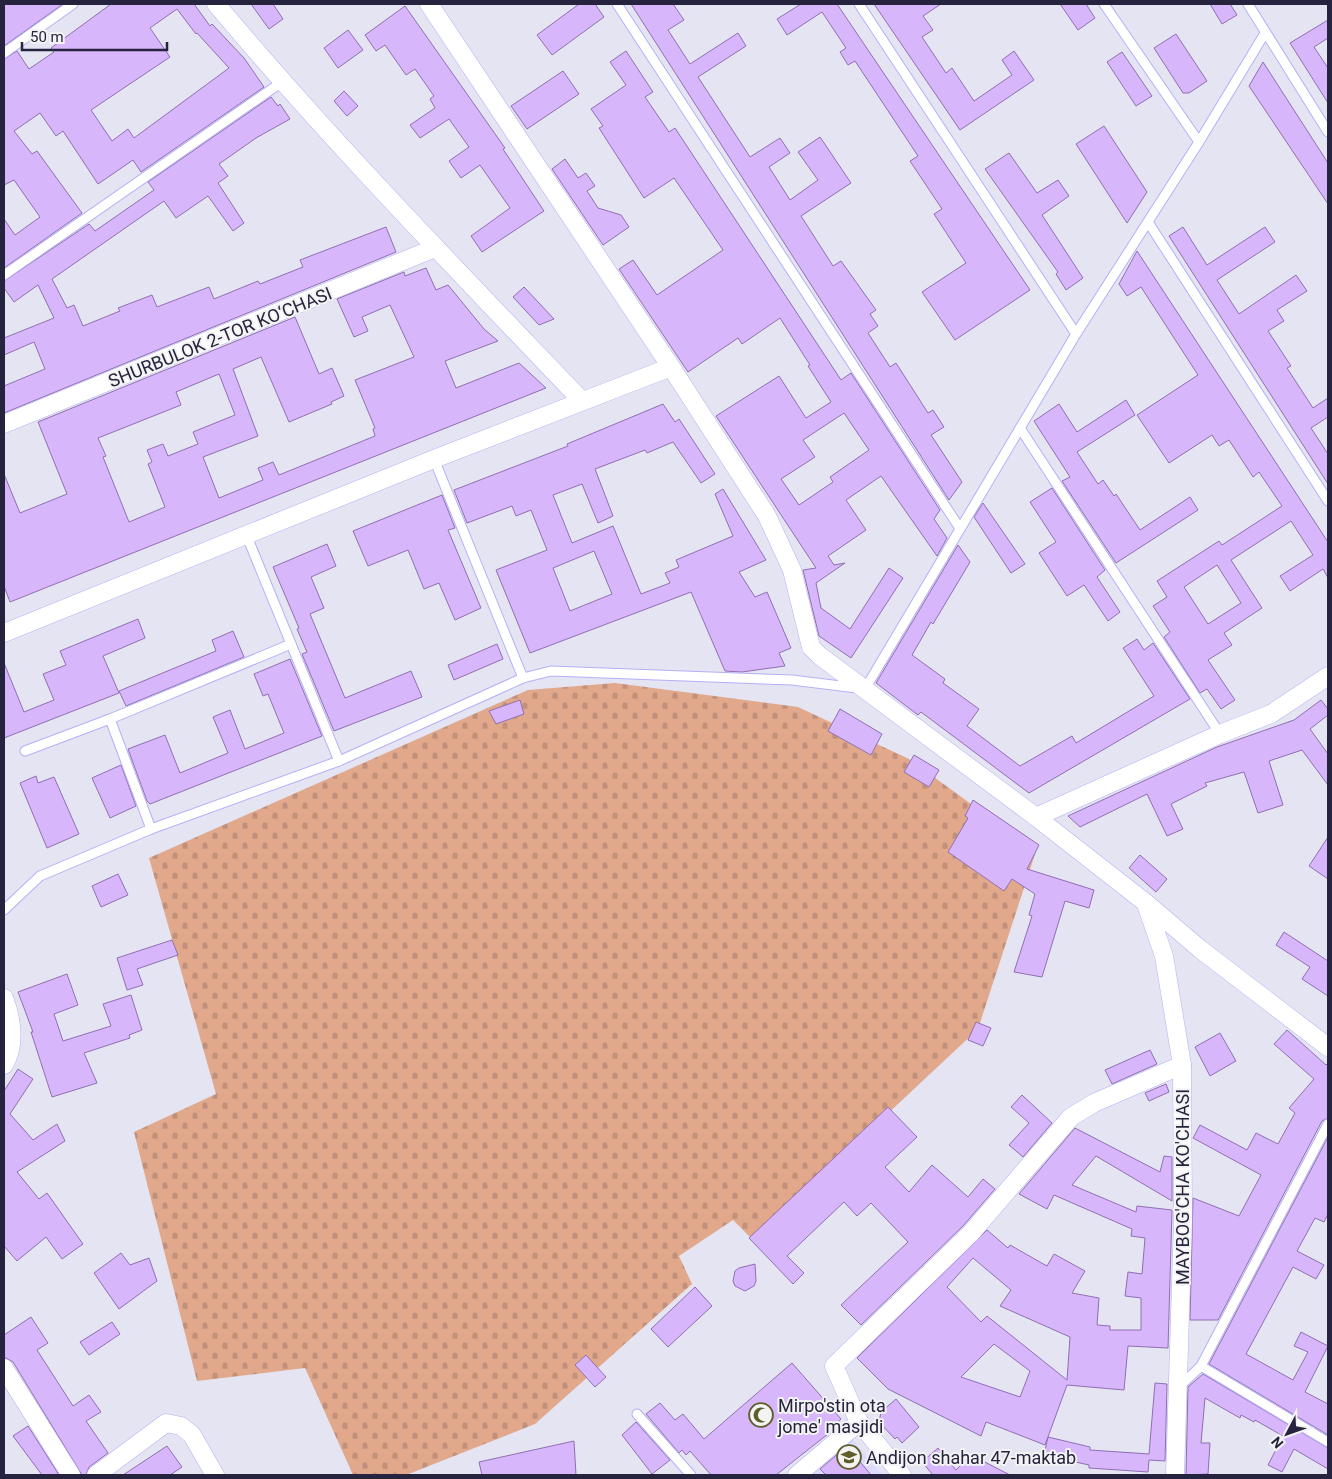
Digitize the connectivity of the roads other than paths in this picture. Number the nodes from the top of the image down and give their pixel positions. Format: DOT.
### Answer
graph roads {
  1 [pos="73,4"];
  2 [pos="216,4"];
  3 [pos="429,4"];
  4 [pos="617,4"];
  5 [pos="859,4"];
  6 [pos="1104,4"];
  7 [pos="1248,4"];
  8 [pos="1265,33"];
  9 [pos="4,53"];
  10 [pos="282,82"];
  11 [pos="1328,132"];
  12 [pos="1199,142"];
  13 [pos="1148,222"];
  14 [pos="435,248"];
  15 [pos="4,275"];
  16 [pos="1076,334"];
  17 [pos="671,367"];
  18 [pos="582,401"];
  19 [pos="4,424"];
  20 [pos="1020,428"];
  21 [pos="434,458"];
  22 [pos="1328,501"];
  23 [pos="959,527"];
  24 [pos="246,534"];
  25 [pos="4,633"];
  26 [pos="291,644"];
  27 [pos="1328,676"];
  28 [pos="523,678"];
  29 [pos="865,689"];
  30 [pos="110,719"];
  31 [pos="1220,734"];
  32 [pos="25,751"];
  33 [pos="339,761"];
  34 [pos="1036,817"];
  35 [pos="151,829"];
  36 [pos="1146,903"];
  37 [pos="4,910"];
  38 [pos="4,998"];
  39 [pos="1328,1047"];
  40 [pos="4,1065"];
  41 [pos="1182,1065"];
  42 [pos="1328,1124"];
  43 [pos="1202,1366"];
  44 [pos="4,1368"];
  45 [pos="1179,1387"];
  46 [pos="636,1414"];
  47 [pos="859,1422"];
  48 [pos="1328,1442"];
  49 [pos="805,1473"];
  50 [pos="71,1475"];
  51 [pos="96,1475"];
  52 [pos="215,1475"];
  53 [pos="691,1475"];
  54 [pos="902,1475"];
  55 [pos="1175,1475"];
  1 -- 9 [label="lane"];
  2 -- 10 [label="street"];
  3 -- 17 [label="street"];
  4 -- 23 [label="lane"];
  5 -- 16 [label="lane"];
  6 -- 12 [label="lane"];
  7 -- 8 [label="lane"];
  8 -- 11 [label="lane"];
  8 -- 12 [label="lane"];
  10 -- 14 [label="street"];
  10 -- 15 [label="lane"];
  12 -- 13 [label="lane"];
  13 -- 16 [label="lane"];
  13 -- 22 [label="lane"];
  14 -- 18 [label="street"];
  14 -- 19 [label="street, SHURBULOK 2-TOR KO‘CHASI"];
  16 -- 20 [label="lane"];
  17 -- 18 [label="street"];
  17 -- 29 [label="street"];
  18 -- 21 [label="street"];
  20 -- 23 [label="lane"];
  20 -- 31 [label="lane"];
  21 -- 24 [label="street"];
  21 -- 28 [label="lane"];
  23 -- 29 [label="lane"];
  24 -- 25 [label="street"];
  24 -- 26 [label="lane"];
  26 -- 30 [label="lane"];
  26 -- 33 [label="lane"];
  27 -- 31 [label="street"];
  28 -- 29 [label="lane"];
  28 -- 33 [label="lane"];
  29 -- 34 [label="street"];
  30 -- 32 [label="lane"];
  30 -- 35 [label="lane"];
  31 -- 34 [label="street"];
  33 -- 35 [label="lane"];
  34 -- 36 [label="street"];
  35 -- 37 [label="lane"];
  36 -- 39 [label="street"];
  36 -- 41 [label="street, MAYBOG'CHA KO'CHASI"];
  38 -- 40 [label="street"];
  41 -- 45 [label="street, MAYBOG'CHA KO'CHASI"];
  41 -- 47 [label="street"];
  42 -- 43 [label="lane"];
  43 -- 45 [label="lane"];
  43 -- 48 [label="lane"];
  44 -- 50 [label="street"];
  45 -- 55 [label="street, MAYBOG'CHA KO'CHASI"];
  46 -- 53 [label="lane"];
  47 -- 49 [label="street"];
  47 -- 54 [label="street"];
  51 -- 52 [label="street"];
}
